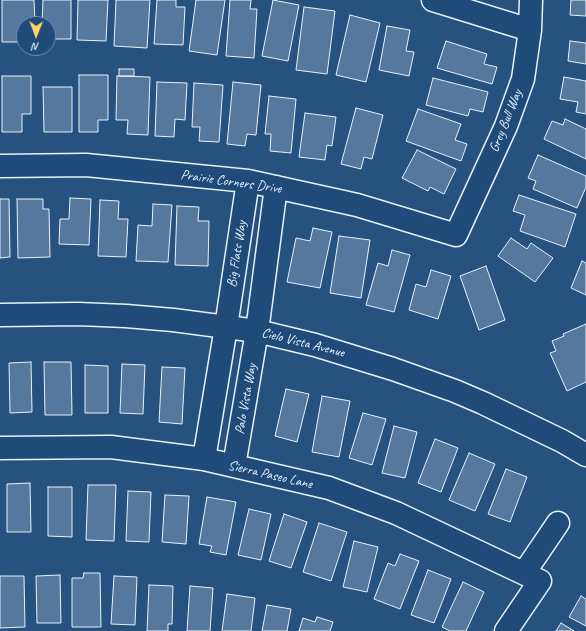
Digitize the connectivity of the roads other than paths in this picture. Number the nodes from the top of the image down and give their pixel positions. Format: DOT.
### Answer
graph roads {
  1 [pos="433,0"];
  2 [pos="531,0"];
  3 [pos="530,30"];
  4 [pos="0,166"];
  5 [pos="248,181"];
  6 [pos="276,187"];
  7 [pos="456,235"];
  8 [pos="0,315"];
  9 [pos="226,327"];
  10 [pos="257,332"];
  11 [pos="0,448"];
  12 [pos="586,455"];
  13 [pos="204,459"];
  14 [pos="234,466"];
  15 [pos="558,523"];
  16 [pos="524,573"];
  17 [pos="506,631"];
  1 -- 3 [label="street"];
  2 -- 3 [label="street, Grey Bull Way"];
  3 -- 7 [label="street, Grey Bull Way"];
  4 -- 5 [label="street, Prairie Corners Drive"];
  5 -- 6 [label="street, Prairie Corners Drive"];
  5 -- 9 [label="street, Big Flats Way"];
  6 -- 7 [label="street, Prairie Corners Drive"];
  6 -- 10 [label="street, Big Flats Way"];
  8 -- 9 [label="street, Cielo Vista Avenue"];
  9 -- 10 [label="street, Cielo Vista Avenue"];
  9 -- 13 [label="street"];
  10 -- 12 [label="street, Cielo Vista Avenue"];
  10 -- 14 [label="street, Palo Vista Way"];
  11 -- 13 [label="street, Sierra Paseo Lane"];
  13 -- 14 [label="street, Sierra Paseo Lane"];
  14 -- 16 [label="street, Sierra Paseo Lane"];
  15 -- 16 [label="street"];
  16 -- 17 [label="street, Sierra Paseo Lane"];
}
